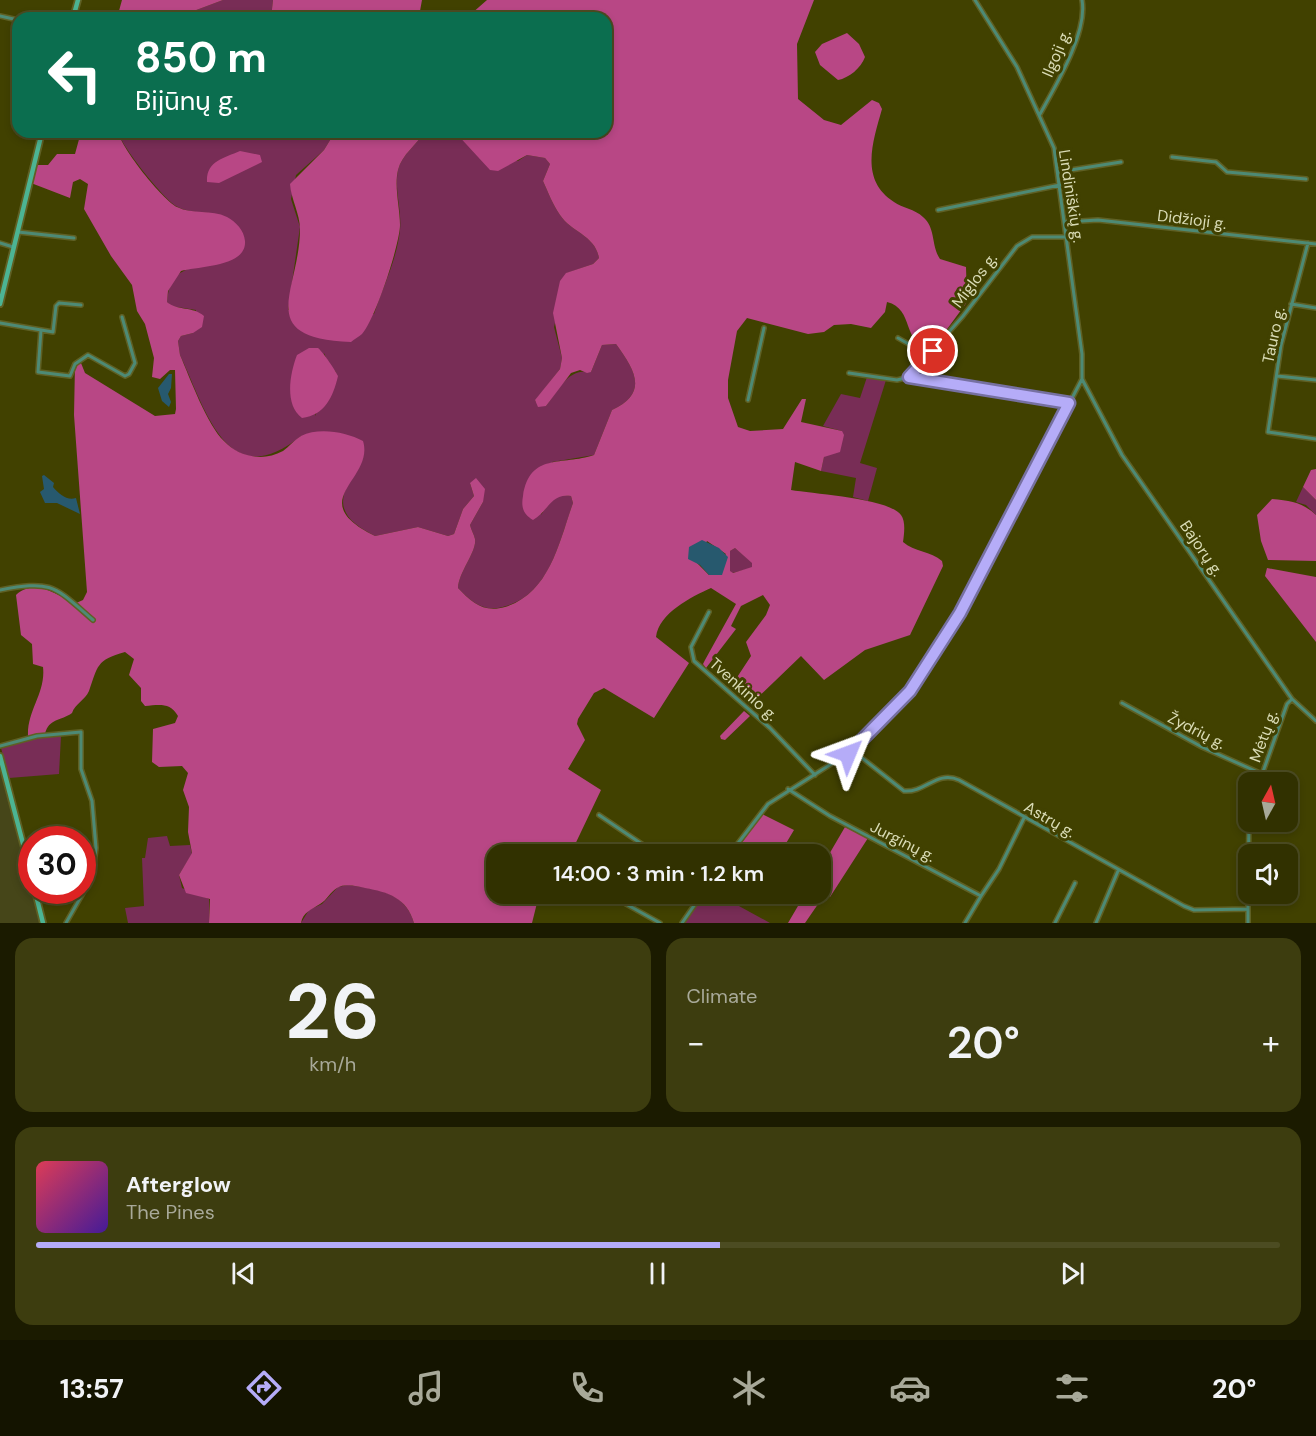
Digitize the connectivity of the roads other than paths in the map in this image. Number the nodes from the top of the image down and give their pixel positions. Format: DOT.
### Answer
graph roads {
  1 [pos="975,0"];
  2 [pos="1082,0"];
  3 [pos="1040,114"];
  4 [pos="40,138"];
  5 [pos="1172,157"];
  6 [pos="1121,162"];
  7 [pos="1058,172"];
  8 [pos="1306,179"];
  9 [pos="1060,185"];
  10 [pos="938,210"];
  11 [pos="1065,222"];
  12 [pos="16,232"];
  13 [pos="1067,237"];
  14 [pos="74,238"];
  15 [pos="0,243"];
  16 [pos="1308,243"];
  17 [pos="1316,244"];
  18 [pos="13,247"];
  19 [pos="0,271"];
  20 [pos="7,272"];
  21 [pos="0,304"];
  22 [pos="1291,304"];
  23 [pos="81,305"];
  24 [pos="1316,308"];
  25 [pos="122,317"];
  26 [pos="0,323"];
  27 [pos="764,328"];
  28 [pos="41,330"];
  29 [pos="898,338"];
  30 [pos="928,356"];
  31 [pos="849,373"];
  32 [pos="1277,376"];
  33 [pos="909,377"];
  34 [pos="1082,380"];
  35 [pos="1316,381"];
  36 [pos="748,400"];
  37 [pos="1069,403"];
  38 [pos="1316,439"];
  39 [pos="0,590"];
  40 [pos="709,612"];
  41 [pos="93,620"];
  42 [pos="1292,699"];
  43 [pos="1122,703"];
  44 [pos="1316,721"];
  45 [pos="0,746"];
  46 [pos="852,750"];
  47 [pos="0,756"];
  48 [pos="1258,772"];
  49 [pos="1263,772"];
  50 [pos="815,774"];
  51 [pos="788,789"];
  52 [pos="599,815"];
  53 [pos="1024,818"];
  54 [pos="18,826"];
  55 [pos="642,844"];
  56 [pos="737,844"];
  57 [pos="1118,871"];
  58 [pos="1075,883"];
  59 [pos="981,896"];
  60 [pos="38,904"];
  61 [pos="626,904"];
  62 [pos="695,904"];
  63 [pos="1248,904"];
  64 [pos="1248,909"];
  65 [pos="43,923"];
  66 [pos="66,923"];
  67 [pos="660,923"];
  68 [pos="682,923"];
  69 [pos="965,923"];
  70 [pos="1055,923"];
  71 [pos="1096,923"];
  72 [pos="1248,923"];
  1 -- 3 [label="street, Lindiniškių g."];
  2 -- 3 [label="street, Ilgoji g."];
  3 -- 7 [label="street, Lindiniškių g."];
  4 -- 12 [label="main road"];
  5 -- 8 [label="street"];
  6 -- 7 [label="street"];
  7 -- 9 [label="street, Lindiniškių g."];
  9 -- 10 [label="street"];
  9 -- 11 [label="street, Lindiniškių g."];
  11 -- 13 [label="street, Lindiniškių g."];
  11 -- 16 [label="street, Didžioji g."];
  12 -- 14 [label="street"];
  12 -- 18 [label="main road"];
  13 -- 30 [label="street, Miglos g."];
  13 -- 34 [label="street, Lindiniškių g."];
  15 -- 18 [label="street"];
  16 -- 17 [label="street, Didžioji g."];
  16 -- 22 [label="street, Tauro g."];
  18 -- 20 [label="main road"];
  19 -- 20 [label="street"];
  20 -- 21 [label="main road"];
  22 -- 24 [label="street"];
  22 -- 32 [label="street, Tauro g."];
  23 -- 28 [label="street"];
  25 -- 28 [label="street"];
  26 -- 28 [label="street"];
  27 -- 36 [label="street"];
  29 -- 30 [label="street"];
  30 -- 33 [label="street, Miglos g."];
  31 -- 33 [label="street"];
  32 -- 35 [label="street"];
  32 -- 38 [label="street, Tauro g."];
  33 -- 37 [label="street"];
  34 -- 37 [label="street"];
  34 -- 42 [label="street, Bajorų g."];
  37 -- 46 [label="street"];
  39 -- 41 [label="street"];
  40 -- 50 [label="street, Tvenkinio g."];
  42 -- 44 [label="street, Bajorų g."];
  42 -- 49 [label="street, Mėtų g."];
  43 -- 48 [label="street, Žydrių g."];
  45 -- 66 [label="street"];
  46 -- 50 [label="street"];
  46 -- 53 [label="street, Astrų g."];
  47 -- 54 [label="main road"];
  50 -- 51 [label="street"];
  51 -- 56 [label="street"];
  51 -- 59 [label="street, Jurginų g."];
  52 -- 55 [label="street"];
  53 -- 57 [label="street, Astrų g."];
  53 -- 59 [label="street"];
  57 -- 64 [label="street, Astrų g."];
  57 -- 71 [label="street"];
  58 -- 70 [label="street"];
  59 -- 69 [label="street"];
  60 -- 65 [label="main road"];
  61 -- 67 [label="street"];
  62 -- 68 [label="street"];
  63 -- 64 [label="street"];
  64 -- 72 [label="street"];
}
